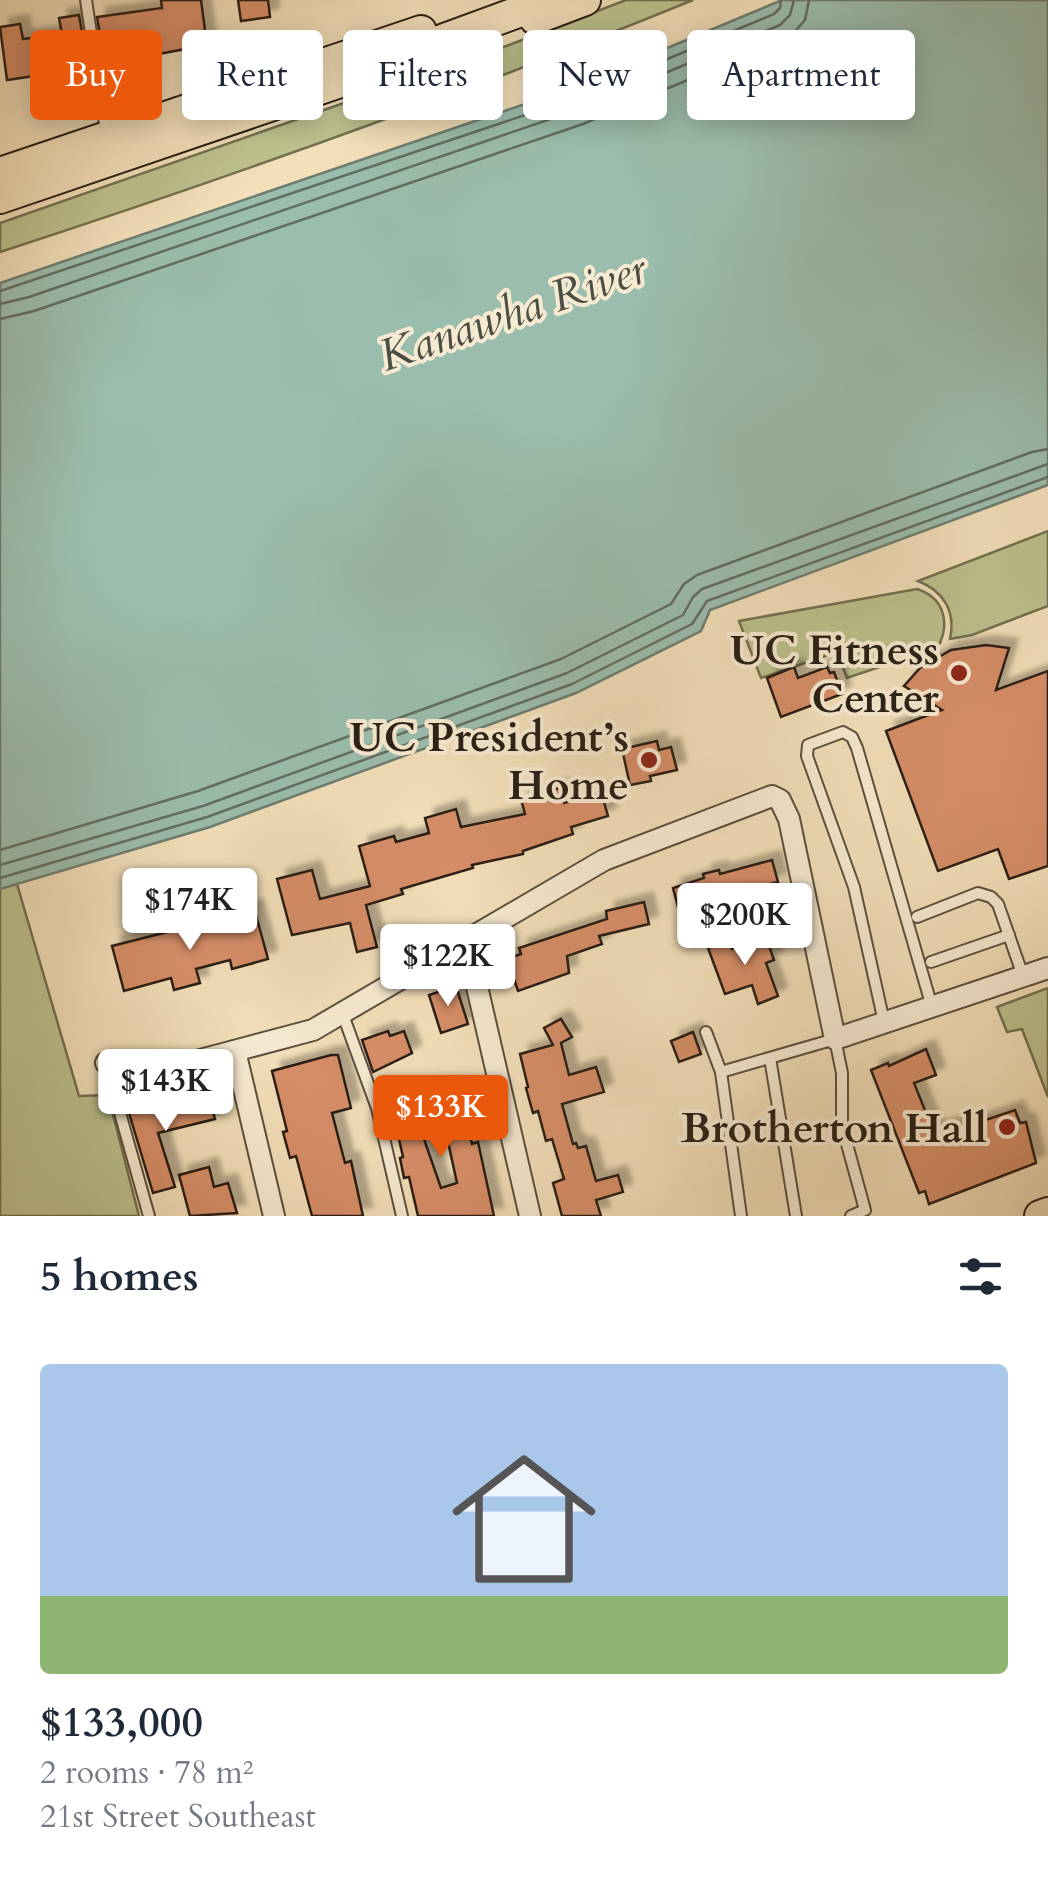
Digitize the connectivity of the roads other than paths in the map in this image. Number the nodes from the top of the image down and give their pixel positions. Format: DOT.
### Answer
graph roads {
  1 [pos="86,0"];
  2 [pos="585,0"];
  3 [pos="521,4"];
  4 [pos="460,30"];
  5 [pos="503,31"];
  6 [pos="343,81"];
  7 [pos="107,137"];
  8 [pos="0,173"];
  9 [pos="0,198"];
  10 [pos="917,918"];
  11 [pos="1009,935"];
  12 [pos="466,939"];
  13 [pos="931,962"];
  14 [pos="1048,968"];
  15 [pos="1024,977"];
  16 [pos="933,1008"];
  17 [pos="343,1016"];
  18 [pos="884,1024"];
  19 [pos="706,1032"];
  20 [pos="836,1040"];
  21 [pos="235,1051"];
  22 [pos="770,1058"];
  23 [pos="106,1063"];
  24 [pos="721,1072"];
  25 [pos="1048,1213"];
  26 [pos="149,1216"];
  27 [pos="274,1216"];
  28 [pos="402,1216"];
  29 [pos="530,1216"];
  30 [pos="741,1216"];
  31 [pos="796,1216"];
  32 [pos="851,1216"];
  33 [pos="1040,1216"];
  1 -- 7 [label="lane"];
  2 -- 5 [label="main road"];
  3 -- 4 [label="main road"];
  3 -- 7 [label="main road"];
  6 -- 9 [label="main road"];
  7 -- 8 [label="main road"];
  10 -- 11 [label="lane"];
  11 -- 13 [label="lane"];
  11 -- 15 [label="lane"];
  12 -- 17 [label="street"];
  12 -- 20 [label="street"];
  12 -- 29 [label="street"];
  14 -- 15 [label="street"];
  15 -- 16 [label="street"];
  16 -- 18 [label="street"];
  16 -- 18 [label="lane"];
  17 -- 21 [label="street"];
  17 -- 28 [label="lane"];
  18 -- 20 [label="street"];
  19 -- 24 [label="lane"];
  20 -- 22 [label="lane"];
  20 -- 32 [label="lane"];
  21 -- 23 [label="street"];
  21 -- 27 [label="street"];
  22 -- 24 [label="lane"];
  22 -- 31 [label="lane"];
  23 -- 26 [label="lane"];
  24 -- 30 [label="lane"];
  25 -- 33 [label="main road"];
}
